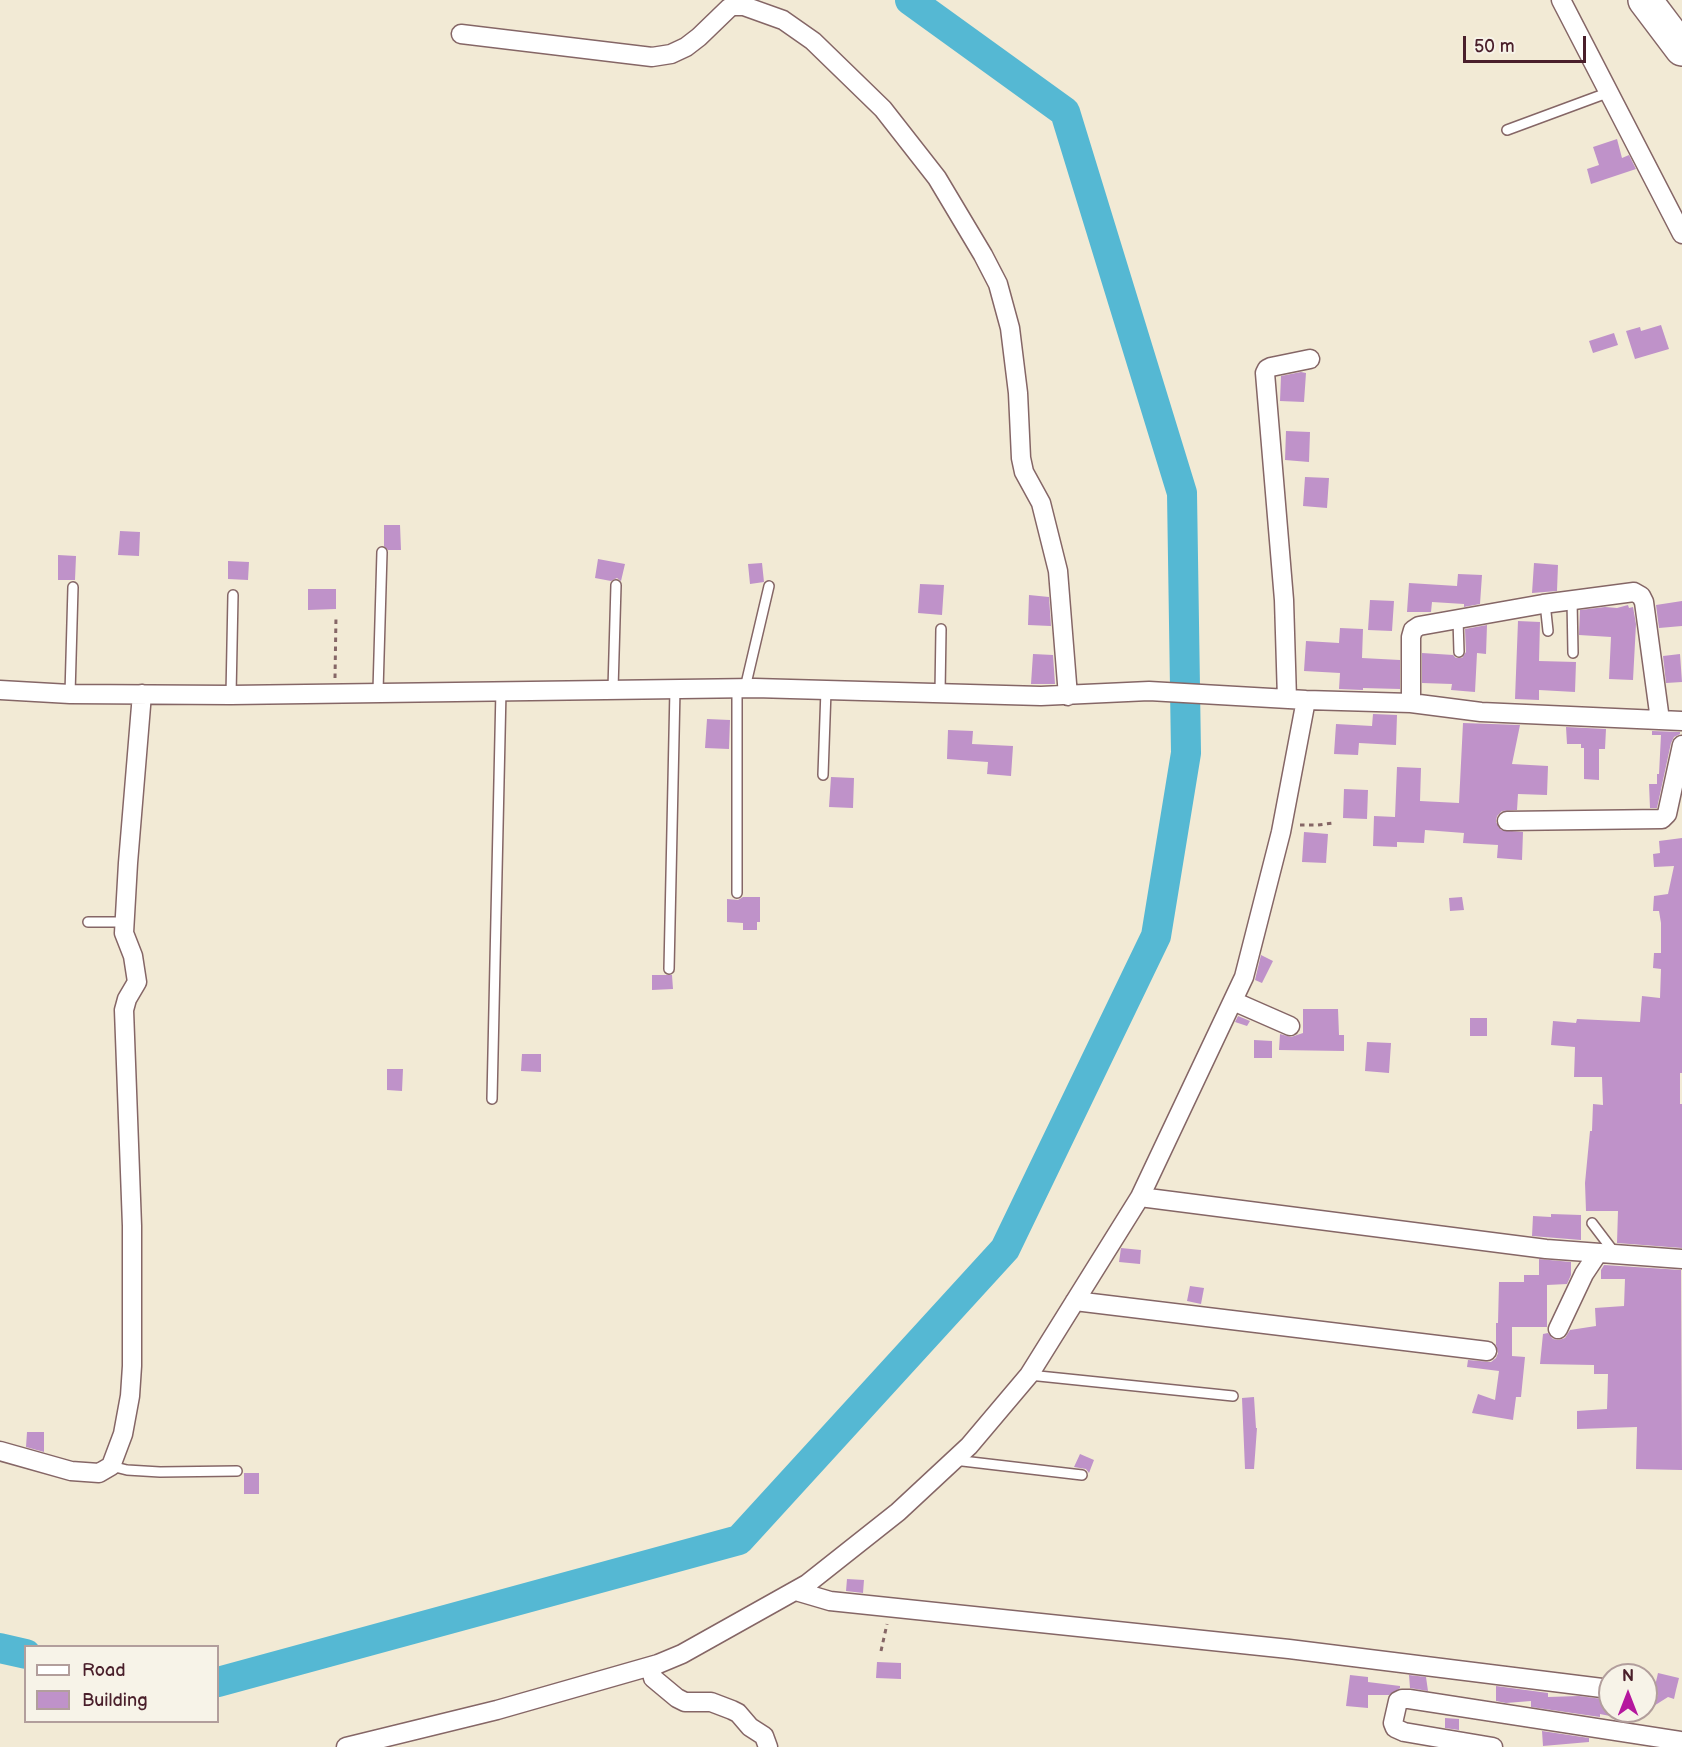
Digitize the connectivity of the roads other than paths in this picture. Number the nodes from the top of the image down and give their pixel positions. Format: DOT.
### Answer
graph roads {
  1 [pos="1561,0"];
  2 [pos="1645,0"];
  3 [pos="461,34"];
  4 [pos="1682,49"];
  5 [pos="1607,93"];
  6 [pos="1507,130"];
  7 [pos="1682,234"];
  8 [pos="1310,359"];
  9 [pos="382,552"];
  10 [pos="616,585"];
  11 [pos="769,586"];
  12 [pos="73,587"];
  13 [pos="233,595"];
  14 [pos="1572,600"];
  15 [pos="1545,603"];
  16 [pos="1458,619"];
  17 [pos="941,629"];
  18 [pos="1548,631"];
  19 [pos="1459,652"];
  20 [pos="1574,653"];
  21 [pos="675,688"];
  22 [pos="741,688"];
  23 [pos="613,689"];
  24 [pos="0,690"];
  25 [pos="501,690"];
  26 [pos="826,690"];
  27 [pos="378,691"];
  28 [pos="940,693"];
  29 [pos="70,694"];
  30 [pos="142,694"];
  31 [pos="231,694"];
  32 [pos="1068,696"];
  33 [pos="1287,699"];
  34 [pos="1306,700"];
  35 [pos="1412,703"];
  36 [pos="1660,720"];
  37 [pos="1682,721"];
  38 [pos="1682,745"];
  39 [pos="823,775"];
  40 [pos="1507,821"];
  41 [pos="737,893"];
  42 [pos="88,922"];
  43 [pos="125,922"];
  44 [pos="669,969"];
  45 [pos="1233,1001"];
  46 [pos="1290,1026"];
  47 [pos="492,1099"];
  48 [pos="1140,1197"];
  49 [pos="1592,1223"];
  50 [pos="1607,1254"];
  51 [pos="1682,1259"];
  52 [pos="1075,1300"];
  53 [pos="1558,1329"];
  54 [pos="1487,1351"];
  55 [pos="1029,1375"];
  56 [pos="1233,1396"];
  57 [pos="0,1451"];
  58 [pos="954,1460"];
  59 [pos="111,1466"];
  60 [pos="237,1471"];
  61 [pos="1082,1476"];
  62 [pos="795,1591"];
  63 [pos="651,1666"];
  64 [pos="1598,1688"];
  65 [pos="405,1739"];
  66 [pos="1679,1742"];
  67 [pos="346,1747"];
  68 [pos="768,1747"];
  69 [pos="1492,1747"];
  1 -- 5 [label="street"];
  2 -- 4 [label="highway"];
  3 -- 32 [label="street"];
  5 -- 6 [label="lane"];
  5 -- 7 [label="street"];
  8 -- 33 [label="street"];
  9 -- 27 [label="lane"];
  10 -- 23 [label="lane"];
  11 -- 22 [label="lane"];
  12 -- 29 [label="lane"];
  13 -- 31 [label="lane"];
  14 -- 15 [label="street"];
  14 -- 20 [label="lane"];
  14 -- 36 [label="street"];
  15 -- 16 [label="street"];
  15 -- 18 [label="lane"];
  16 -- 19 [label="lane"];
  16 -- 35 [label="street"];
  17 -- 28 [label="lane"];
  21 -- 22 [label="street"];
  21 -- 23 [label="street"];
  21 -- 44 [label="lane"];
  22 -- 26 [label="street"];
  22 -- 41 [label="lane"];
  23 -- 25 [label="street"];
  24 -- 29 [label="street"];
  25 -- 27 [label="street"];
  25 -- 47 [label="lane"];
  26 -- 28 [label="street"];
  26 -- 39 [label="lane"];
  27 -- 31 [label="street"];
  28 -- 32 [label="street"];
  29 -- 30 [label="street"];
  30 -- 31 [label="street"];
  30 -- 43 [label="street"];
  32 -- 33 [label="street"];
  33 -- 34 [label="street"];
  34 -- 35 [label="street"];
  34 -- 45 [label="street"];
  35 -- 36 [label="street"];
  36 -- 37 [label="street"];
  38 -- 40 [label="street"];
  42 -- 43 [label="lane"];
  43 -- 59 [label="street"];
  45 -- 46 [label="street"];
  45 -- 48 [label="street"];
  48 -- 50 [label="street"];
  48 -- 52 [label="street"];
  49 -- 50 [label="lane"];
  50 -- 51 [label="street"];
  50 -- 53 [label="street"];
  52 -- 54 [label="street"];
  52 -- 55 [label="street"];
  55 -- 56 [label="lane"];
  55 -- 58 [label="street"];
  57 -- 59 [label="street"];
  58 -- 61 [label="lane"];
  58 -- 62 [label="street"];
  59 -- 60 [label="lane"];
  62 -- 63 [label="street"];
  62 -- 64 [label="street"];
  63 -- 65 [label="street"];
  63 -- 68 [label="street"];
  65 -- 67 [label="street"];
  66 -- 69 [label="street"];
}
